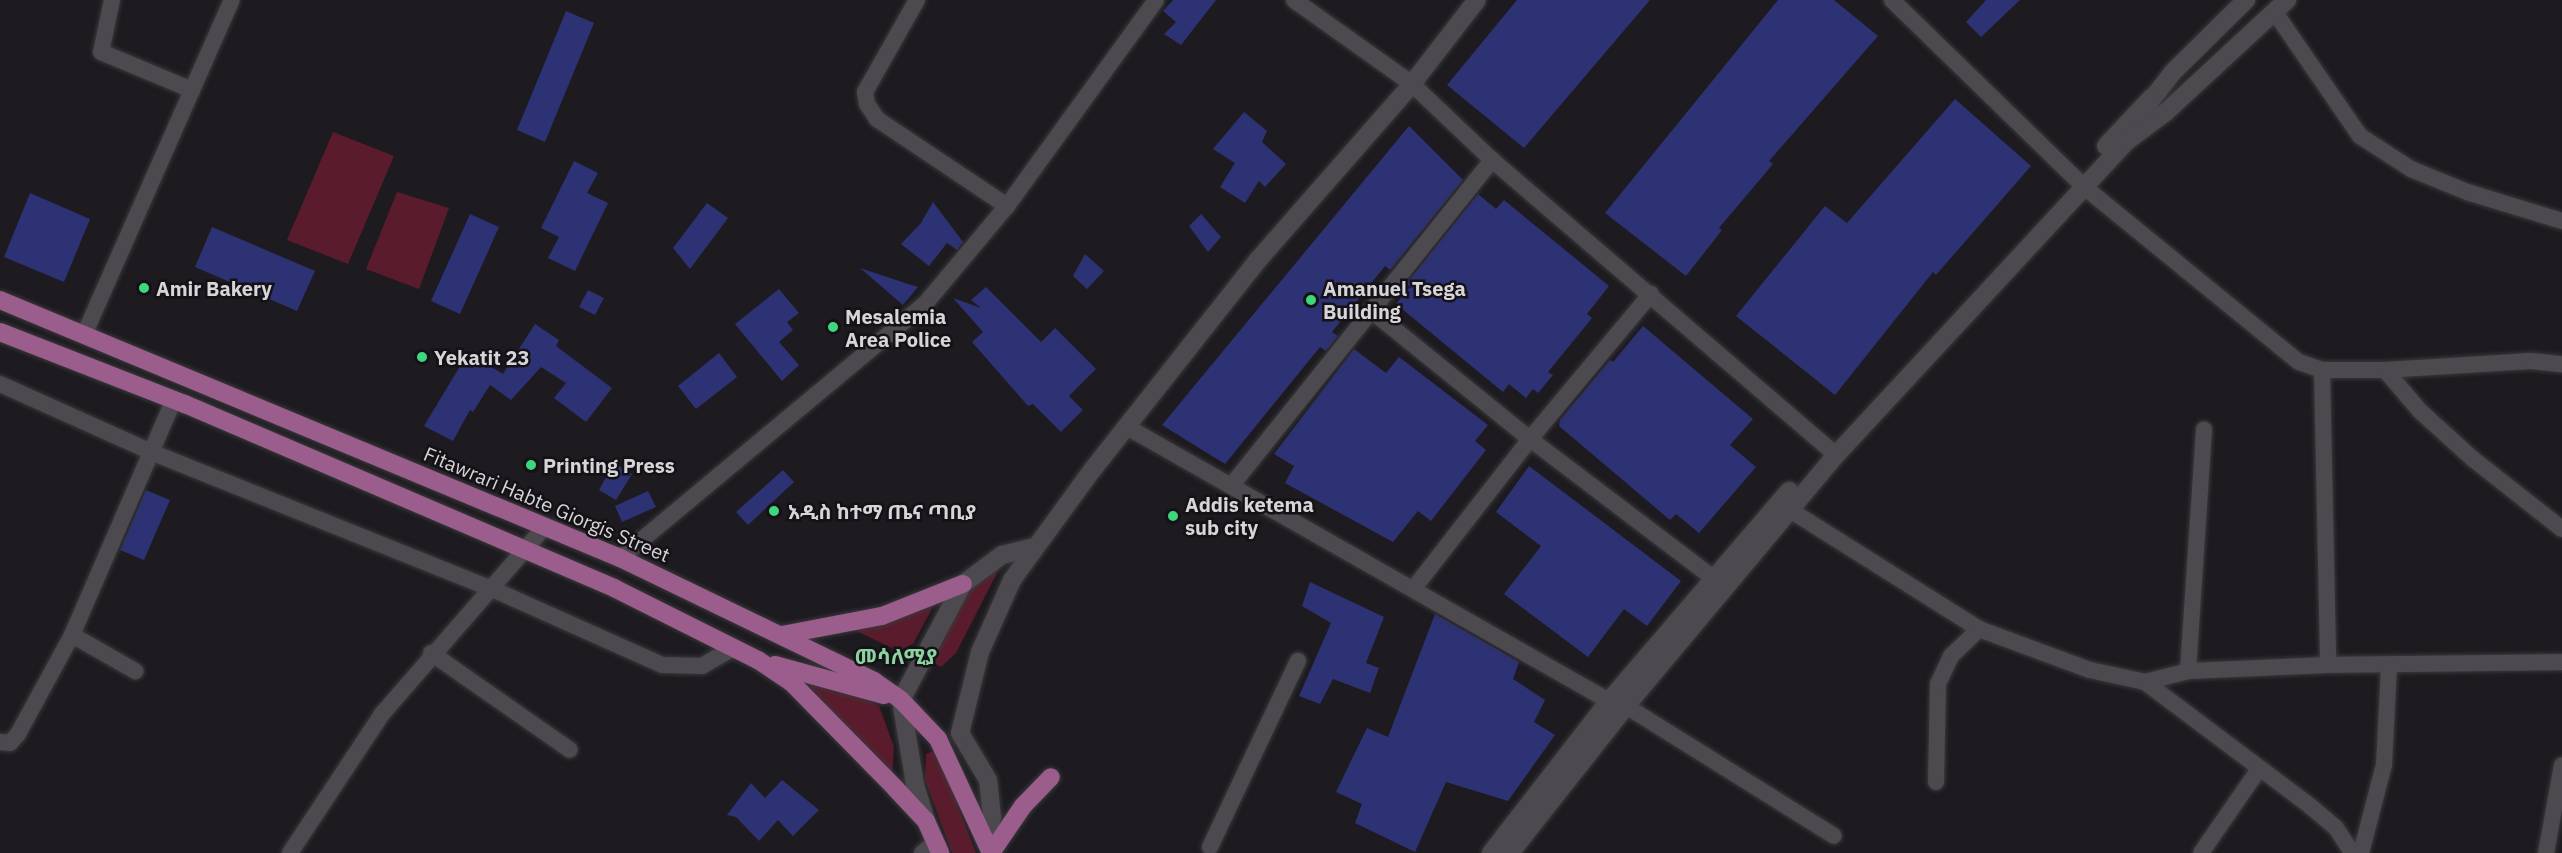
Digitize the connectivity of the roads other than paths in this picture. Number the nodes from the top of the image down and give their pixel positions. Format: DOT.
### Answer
graph roads {
  1 [pos="112,0"];
  2 [pos="232,0"];
  3 [pos="917,0"];
  4 [pos="1156,0"];
  5 [pos="1294,0"];
  6 [pos="1477,0"];
  7 [pos="1892,0"];
  8 [pos="2246,0"];
  9 [pos="2280,5"];
  10 [pos="1412,84"];
  11 [pos="192,90"];
  12 [pos="2152,97"];
  13 [pos="2127,141"];
  14 [pos="1492,160"];
  15 [pos="2079,182"];
  16 [pos="1007,206"];
  17 [pos="2562,221"];
  18 [pos="1651,294"];
  19 [pos="0,300"];
  20 [pos="1373,312"];
  21 [pos="0,332"];
  22 [pos="84,335"];
  23 [pos="2562,364"];
  24 [pos="2322,370"];
  25 [pos="2385,370"];
  26 [pos="0,384"];
  27 [pos="174,399"];
  28 [pos="1127,427"];
  29 [pos="2204,430"];
  30 [pos="1530,439"];
  31 [pos="1832,451"];
  32 [pos="151,452"];
  33 [pos="1231,486"];
  34 [pos="1790,510"];
  35 [pos="543,529"];
  36 [pos="2562,530"];
  37 [pos="1035,547"];
  38 [pos="523,552"];
  39 [pos="620,558"];
  40 [pos="1720,582"];
  41 [pos="963,584"];
  42 [pos="490,588"];
  43 [pos="1414,588"];
  44 [pos="1979,629"];
  45 [pos="72,635"];
  46 [pos="782,635"];
  47 [pos="733,648"];
  48 [pos="431,653"];
  49 [pos="758,660"];
  50 [pos="1298,660"];
  51 [pos="2562,662"];
  52 [pos="2328,665"];
  53 [pos="2389,666"];
  54 [pos="135,671"];
  55 [pos="2188,671"];
  56 [pos="2145,682"];
  57 [pos="901,700"];
  58 [pos="1618,703"];
  59 [pos="0,742"];
  60 [pos="570,750"];
  61 [pos="2562,765"];
  62 [pos="2259,769"];
  63 [pos="1051,777"];
  64 [pos="1936,782"];
  65 [pos="926,821"];
  66 [pos="1833,836"];
  67 [pos="1210,847"];
  68 [pos="932,849"];
  69 [pos="989,850"];
  70 [pos="294,852"];
  71 [pos="1491,853"];
  72 [pos="1510,853"];
  73 [pos="2202,853"];
  74 [pos="2352,853"];
  75 [pos="2361,853"];
  76 [pos="2546,853"];
  1 -- 11 [label="street"];
  2 -- 11 [label="street"];
  3 -- 16 [label="street"];
  4 -- 16 [label="street"];
  5 -- 10 [label="street"];
  6 -- 10 [label="main road"];
  7 -- 15 [label="street"];
  8 -- 12 [label="main road"];
  9 -- 13 [label="main road"];
  9 -- 17 [label="street"];
  10 -- 14 [label="street"];
  10 -- 28 [label="main road"];
  11 -- 22 [label="street"];
  12 -- 13 [label="main road"];
  12 -- 15 [label="main road"];
  13 -- 15 [label="main road"];
  14 -- 18 [label="street"];
  14 -- 20 [label="street"];
  15 -- 24 [label="street"];
  15 -- 31 [label="main road"];
  16 -- 39 [label="street"];
  18 -- 30 [label="street"];
  18 -- 31 [label="street"];
  19 -- 22 [label="main road, Fitawrari Habte Giorgis Street"];
  20 -- 30 [label="street"];
  20 -- 33 [label="street"];
  21 -- 27 [label="main road"];
  22 -- 35 [label="main road, Fitawrari Habte Giorgis Street"];
  23 -- 25 [label="street"];
  24 -- 25 [label="street"];
  24 -- 52 [label="street"];
  25 -- 36 [label="street"];
  26 -- 32 [label="street"];
  27 -- 32 [label="street"];
  27 -- 38 [label="main road"];
  28 -- 33 [label="street"];
  28 -- 37 [label="main road"];
  29 -- 55 [label="street"];
  30 -- 40 [label="street"];
  30 -- 43 [label="street"];
  31 -- 34 [label="main road"];
  31 -- 40 [label="main road"];
  32 -- 42 [label="street"];
  32 -- 45 [label="street"];
  33 -- 43 [label="street"];
  34 -- 40 [label="main road"];
  34 -- 44 [label="street"];
  35 -- 38 [label="street"];
  35 -- 39 [label="main road, Fitawrari Habte Giorgis Street"];
  37 -- 41 [label="main road"];
  37 -- 69 [label="main road"];
  38 -- 42 [label="street"];
  38 -- 47 [label="main road"];
  39 -- 46 [label="main road, Fitawrari Habte Giorgis Street"];
  40 -- 58 [label="main road"];
  41 -- 46 [label="main road"];
  41 -- 57 [label="main road"];
  42 -- 47 [label="street"];
  42 -- 48 [label="street"];
  43 -- 58 [label="street"];
  44 -- 56 [label="street"];
  44 -- 64 [label="street"];
  45 -- 54 [label="street"];
  45 -- 59 [label="street"];
  46 -- 57 [label="main road, Fitawrari Habte Giorgis Street"];
  47 -- 49 [label="main road"];
  48 -- 60 [label="street"];
  48 -- 70 [label="street"];
  49 -- 57 [label="main road"];
  49 -- 65 [label="main road"];
  50 -- 67 [label="street"];
  51 -- 53 [label="street"];
  52 -- 53 [label="street"];
  52 -- 55 [label="street"];
  53 -- 75 [label="street"];
  55 -- 56 [label="street"];
  56 -- 62 [label="street"];
  57 -- 65 [label="main road"];
  57 -- 69 [label="main road, Fitawrari Habte Giorgis Street"];
  58 -- 66 [label="street"];
  58 -- 71 [label="main road"];
  58 -- 72 [label="main road"];
  61 -- 76 [label="street"];
  62 -- 73 [label="street"];
  62 -- 74 [label="street"];
  63 -- 69 [label="main road"];
  65 -- 68 [label="main road"];
}
